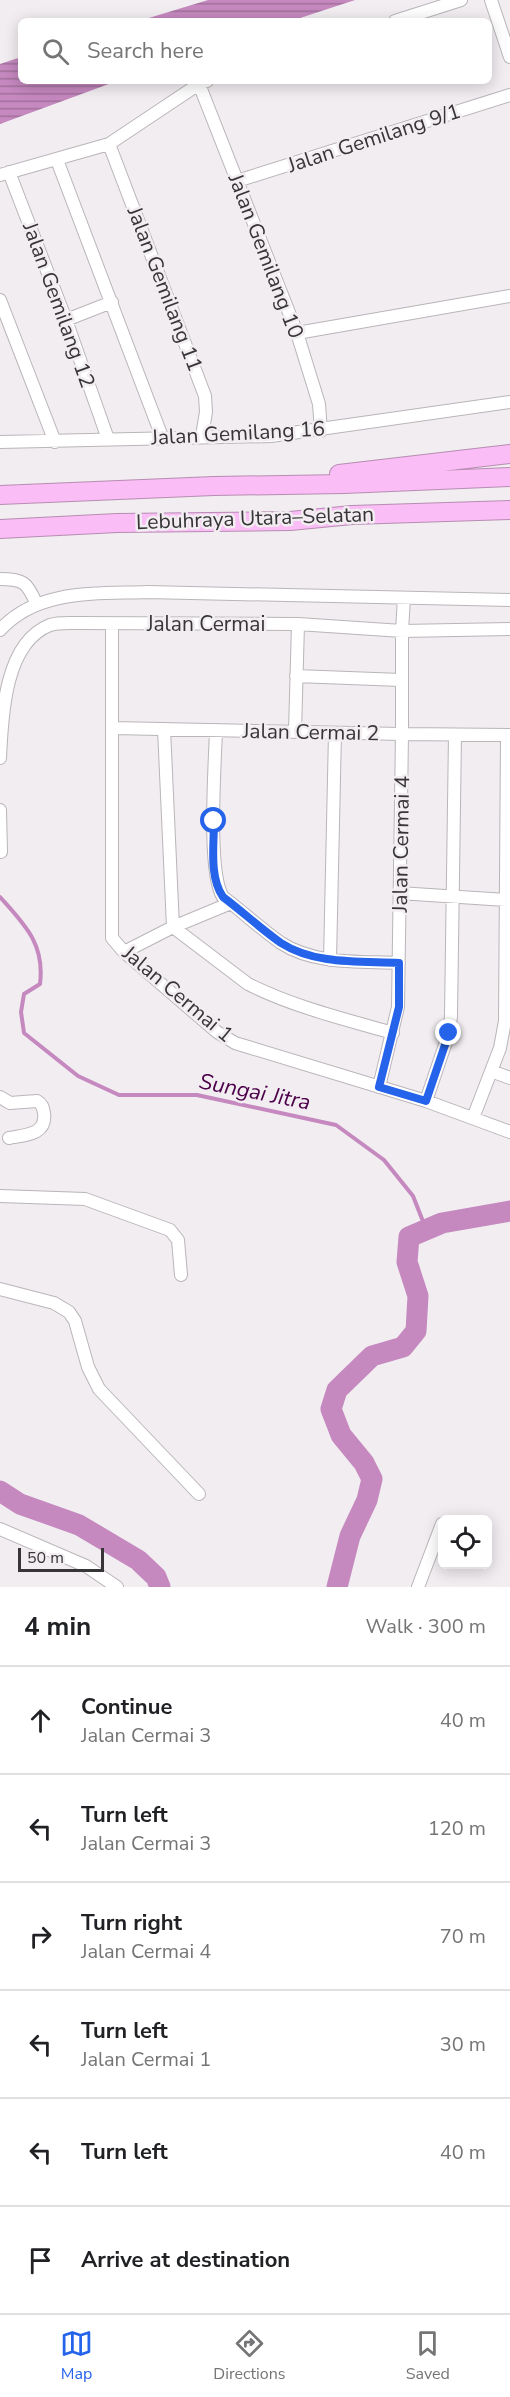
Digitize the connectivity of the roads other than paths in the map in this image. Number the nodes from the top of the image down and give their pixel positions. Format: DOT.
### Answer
graph roads {
  1 [pos="461,0"];
  2 [pos="491,0"];
  3 [pos="404,18"];
  4 [pos="510,57"];
  5 [pos="200,84"];
  6 [pos="204,84"];
  7 [pos="510,95"];
  8 [pos="109,144"];
  9 [pos="57,160"];
  10 [pos="4,173"];
  11 [pos="237,181"];
  12 [pos="510,296"];
  13 [pos="112,302"];
  14 [pos="1,304"];
  15 [pos="66,320"];
  16 [pos="297,333"];
  17 [pos="510,402"];
  18 [pos="321,430"];
  19 [pos="202,436"];
  20 [pos="162,437"];
  21 [pos="108,439"];
  22 [pos="0,441"];
  23 [pos="55,442"];
  24 [pos="510,454"];
  25 [pos="510,477"];
  26 [pos="296,483"];
  27 [pos="0,495"];
  28 [pos="510,510"];
  29 [pos="290,521"];
  30 [pos="510,523"];
  31 [pos="0,529"];
  32 [pos="0,579"];
  33 [pos="404,598"];
  34 [pos="510,600"];
  35 [pos="36,603"];
  36 [pos="112,624"];
  37 [pos="298,624"];
  38 [pos="510,628"];
  39 [pos="0,630"];
  40 [pos="402,631"];
  41 [pos="296,676"];
  42 [pos="401,680"];
  43 [pos="113,728"];
  44 [pos="164,729"];
  45 [pos="216,730"];
  46 [pos="295,732"];
  47 [pos="334,733"];
  48 [pos="402,735"];
  49 [pos="455,735"];
  50 [pos="508,735"];
  51 [pos="0,758"];
  52 [pos="508,787"];
  53 [pos="0,810"];
  54 [pos="508,840"];
  55 [pos="1,852"];
  56 [pos="399,893"];
  57 [pos="454,897"];
  58 [pos="506,900"];
  59 [pos="231,903"];
  60 [pos="173,927"];
  61 [pos="124,952"];
  62 [pos="330,960"];
  63 [pos="399,963"];
  64 [pos="507,1022"];
  65 [pos="393,1033"];
  66 [pos="491,1071"];
  67 [pos="510,1078"];
  68 [pos="379,1087"];
  69 [pos="0,1097"];
  70 [pos="426,1101"];
  71 [pos="473,1118"];
  72 [pos="510,1132"];
  73 [pos="9,1138"];
  74 [pos="0,1196"];
  75 [pos="181,1275"];
  76 [pos="0,1289"];
  77 [pos="199,1494"];
  78 [pos="0,1529"];
  79 [pos="438,1534"];
  80 [pos="117,1587"];
  81 [pos="418,1587"];
  1 -- 3 [label="street"];
  2 -- 4 [label="street"];
  5 -- 8 [label="street"];
  6 -- 11 [label="street, Jalan Gemilang 10"];
  7 -- 11 [label="street, Jalan Gemilang 9/1"];
  8 -- 9 [label="street"];
  8 -- 19 [label="street, Jalan Gemilang 11"];
  9 -- 10 [label="street"];
  9 -- 13 [label="street"];
  10 -- 15 [label="street, Jalan Gemilang 12"];
  11 -- 16 [label="street, Jalan Gemilang 10"];
  12 -- 16 [label="street"];
  13 -- 15 [label="street"];
  13 -- 20 [label="street"];
  14 -- 23 [label="street"];
  15 -- 21 [label="street, Jalan Gemilang 12"];
  16 -- 18 [label="street, Jalan Gemilang 10"];
  17 -- 18 [label="street, Jalan Gemilang 16"];
  18 -- 19 [label="street, Jalan Gemilang 16"];
  19 -- 20 [label="street, Jalan Gemilang 16"];
  20 -- 21 [label="street, Jalan Gemilang 16"];
  21 -- 23 [label="street, Jalan Gemilang 16"];
  22 -- 23 [label="street, Jalan Gemilang 16"];
  24 -- 26 [label="highway"];
  25 -- 26 [label="highway, Lebuhraya Utara–Selatan"];
  26 -- 27 [label="highway, Lebuhraya Utara–Selatan"];
  28 -- 29 [label="highway, Lebuhraya Utara–Selatan"];
  29 -- 30 [label="highway"];
  29 -- 31 [label="highway, Lebuhraya Utara–Selatan"];
  32 -- 35 [label="street"];
  33 -- 34 [label="street"];
  33 -- 35 [label="street"];
  33 -- 40 [label="street, Jalan Cermai 4"];
  35 -- 39 [label="street"];
  36 -- 37 [label="street, Jalan Cermai"];
  36 -- 43 [label="street, Jalan Cermai 1"];
  36 -- 51 [label="street, Jalan Cermai"];
  37 -- 40 [label="street, Jalan Cermai"];
  37 -- 41 [label="street"];
  38 -- 40 [label="street, Jalan Cermai"];
  40 -- 42 [label="street, Jalan Cermai 4"];
  41 -- 42 [label="street"];
  41 -- 46 [label="street"];
  42 -- 48 [label="street, Jalan Cermai 4"];
  43 -- 44 [label="street, Jalan Cermai 2"];
  43 -- 61 [label="street, Jalan Cermai 1"];
  44 -- 45 [label="street, Jalan Cermai 2"];
  44 -- 60 [label="street"];
  45 -- 46 [label="street, Jalan Cermai 2"];
  45 -- 59 [label="street"];
  46 -- 47 [label="street, Jalan Cermai 2"];
  47 -- 48 [label="street, Jalan Cermai 2"];
  47 -- 62 [label="street"];
  48 -- 49 [label="street, Jalan Cermai 2"];
  48 -- 56 [label="street, Jalan Cermai 4"];
  49 -- 50 [label="street, Jalan Cermai 2"];
  49 -- 57 [label="street"];
  50 -- 52 [label="street"];
  52 -- 54 [label="street"];
  53 -- 55 [label="street"];
  54 -- 58 [label="street"];
  56 -- 57 [label="street"];
  56 -- 63 [label="street, Jalan Cermai 4"];
  57 -- 58 [label="street"];
  57 -- 70 [label="street"];
  58 -- 64 [label="street"];
  59 -- 60 [label="street"];
  59 -- 62 [label="street"];
  60 -- 61 [label="street"];
  60 -- 65 [label="street"];
  61 -- 68 [label="street, Jalan Cermai 1"];
  62 -- 63 [label="street"];
  63 -- 65 [label="street, Jalan Cermai 4"];
  64 -- 66 [label="street"];
  65 -- 68 [label="street, Jalan Cermai 4"];
  66 -- 67 [label="street"];
  66 -- 71 [label="street"];
  68 -- 70 [label="street, Jalan Cermai 1"];
  69 -- 73 [label="street"];
  70 -- 71 [label="street, Jalan Cermai 1"];
  71 -- 72 [label="street, Jalan Cermai 1"];
  74 -- 75 [label="street"];
  76 -- 77 [label="street"];
  78 -- 80 [label="street"];
  79 -- 81 [label="street"];
}
